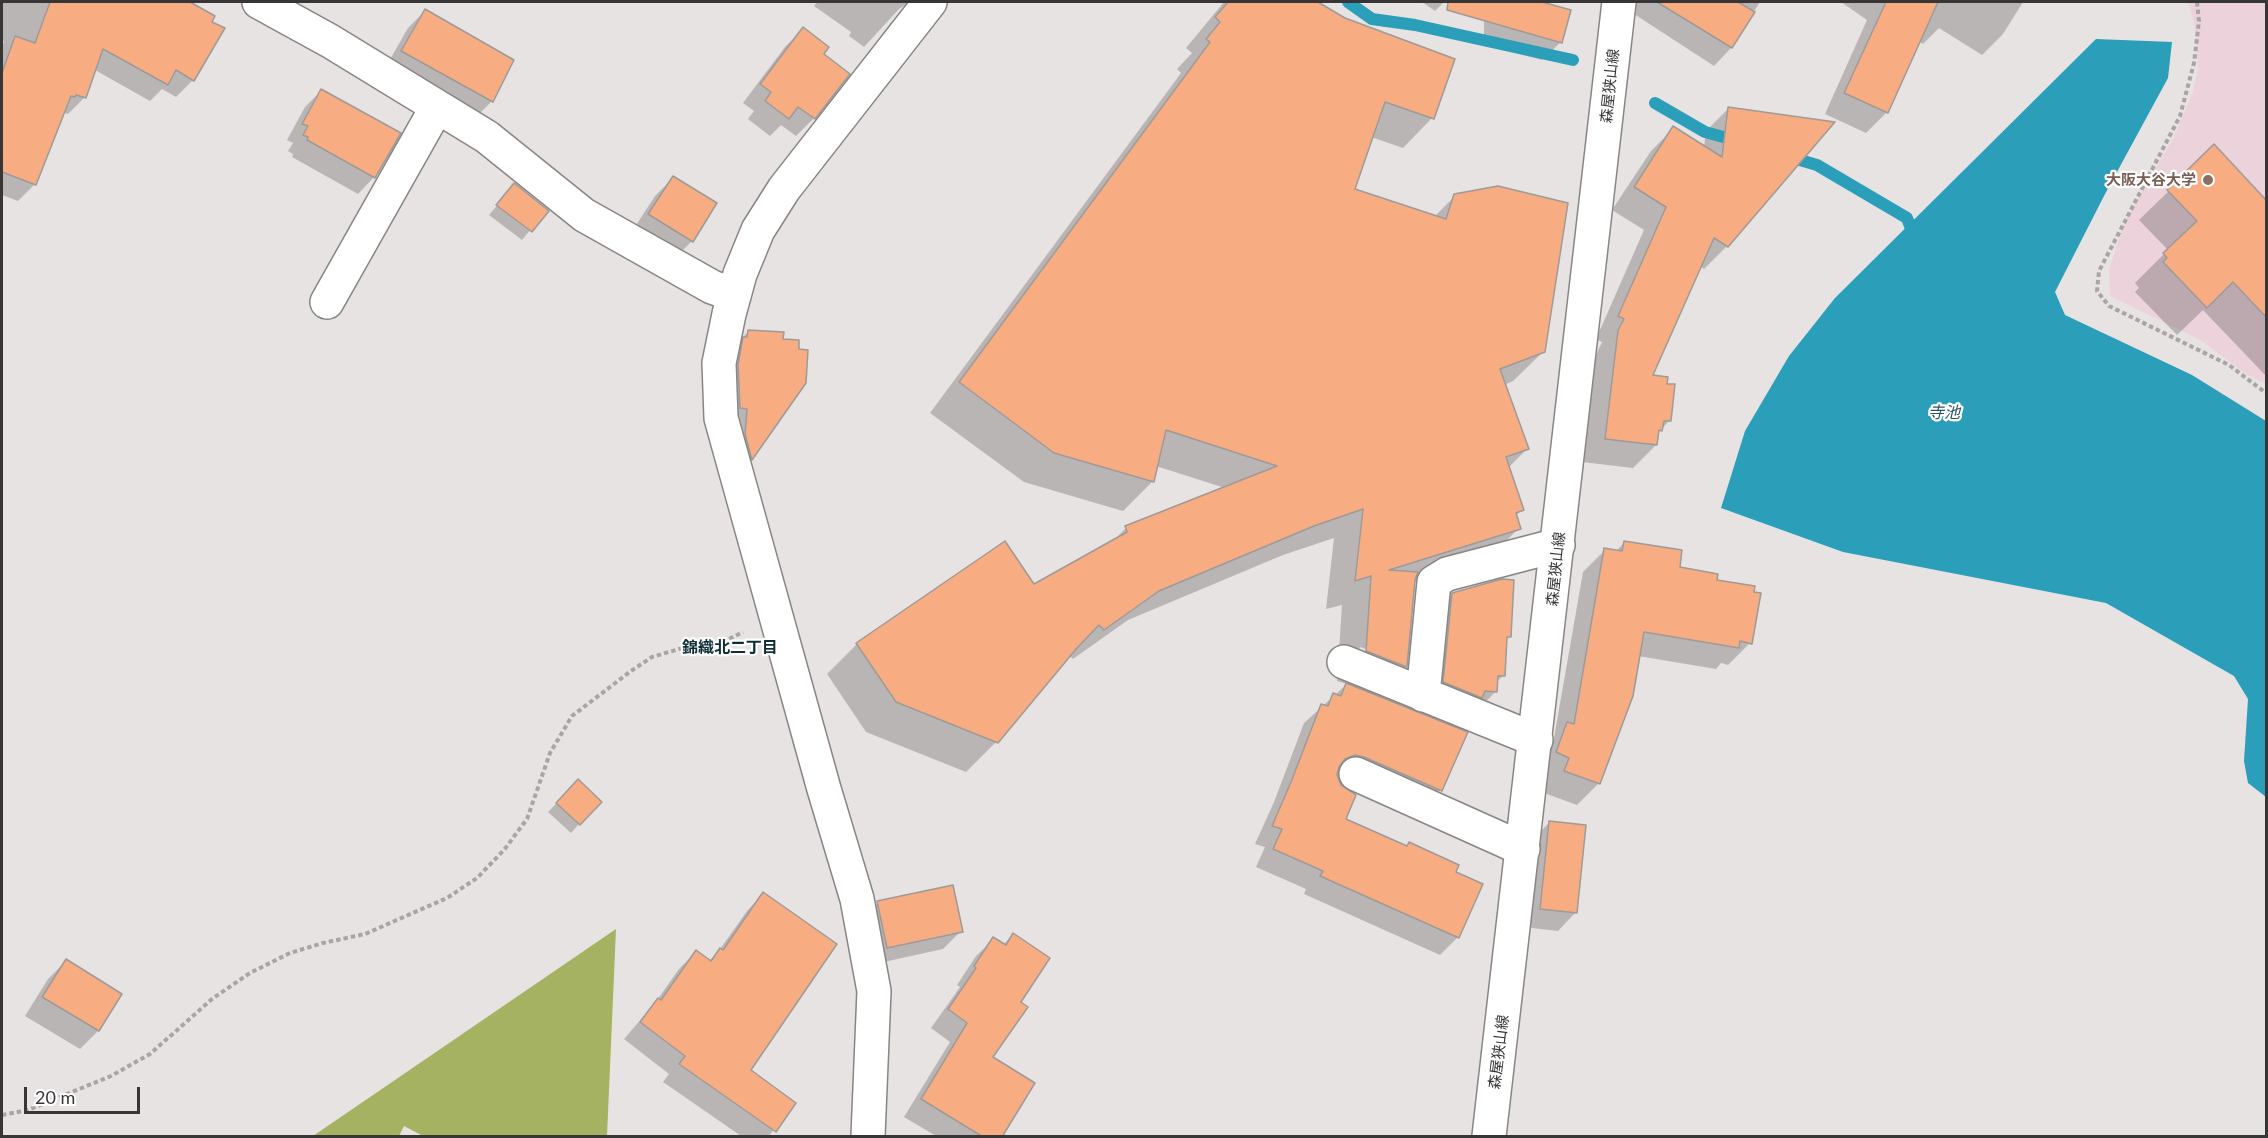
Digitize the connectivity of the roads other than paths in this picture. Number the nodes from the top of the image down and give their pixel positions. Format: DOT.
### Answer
graph roads {
  1 [pos="259,2"];
  2 [pos="930,2"];
  3 [pos="1619,2"];
  4 [pos="437,107"];
  5 [pos="734,295"];
  6 [pos="327,302"];
  7 [pos="1558,545"];
  8 [pos="1344,662"];
  9 [pos="1423,695"];
  10 [pos="1536,740"];
  11 [pos="1356,774"];
  12 [pos="1524,849"];
  13 [pos="868,1137"];
  14 [pos="1489,1137"];
  1 -- 4 [label="street"];
  2 -- 5 [label="street"];
  3 -- 7 [label="street, 森屋狭山線"];
  4 -- 5 [label="street"];
  4 -- 6 [label="street"];
  5 -- 13 [label="street"];
  7 -- 9 [label="street"];
  7 -- 10 [label="street, 森屋狭山線"];
  8 -- 9 [label="street"];
  9 -- 10 [label="street"];
  10 -- 12 [label="street, 森屋狭山線"];
  11 -- 12 [label="street"];
  12 -- 14 [label="street, 森屋狭山線"];
}
